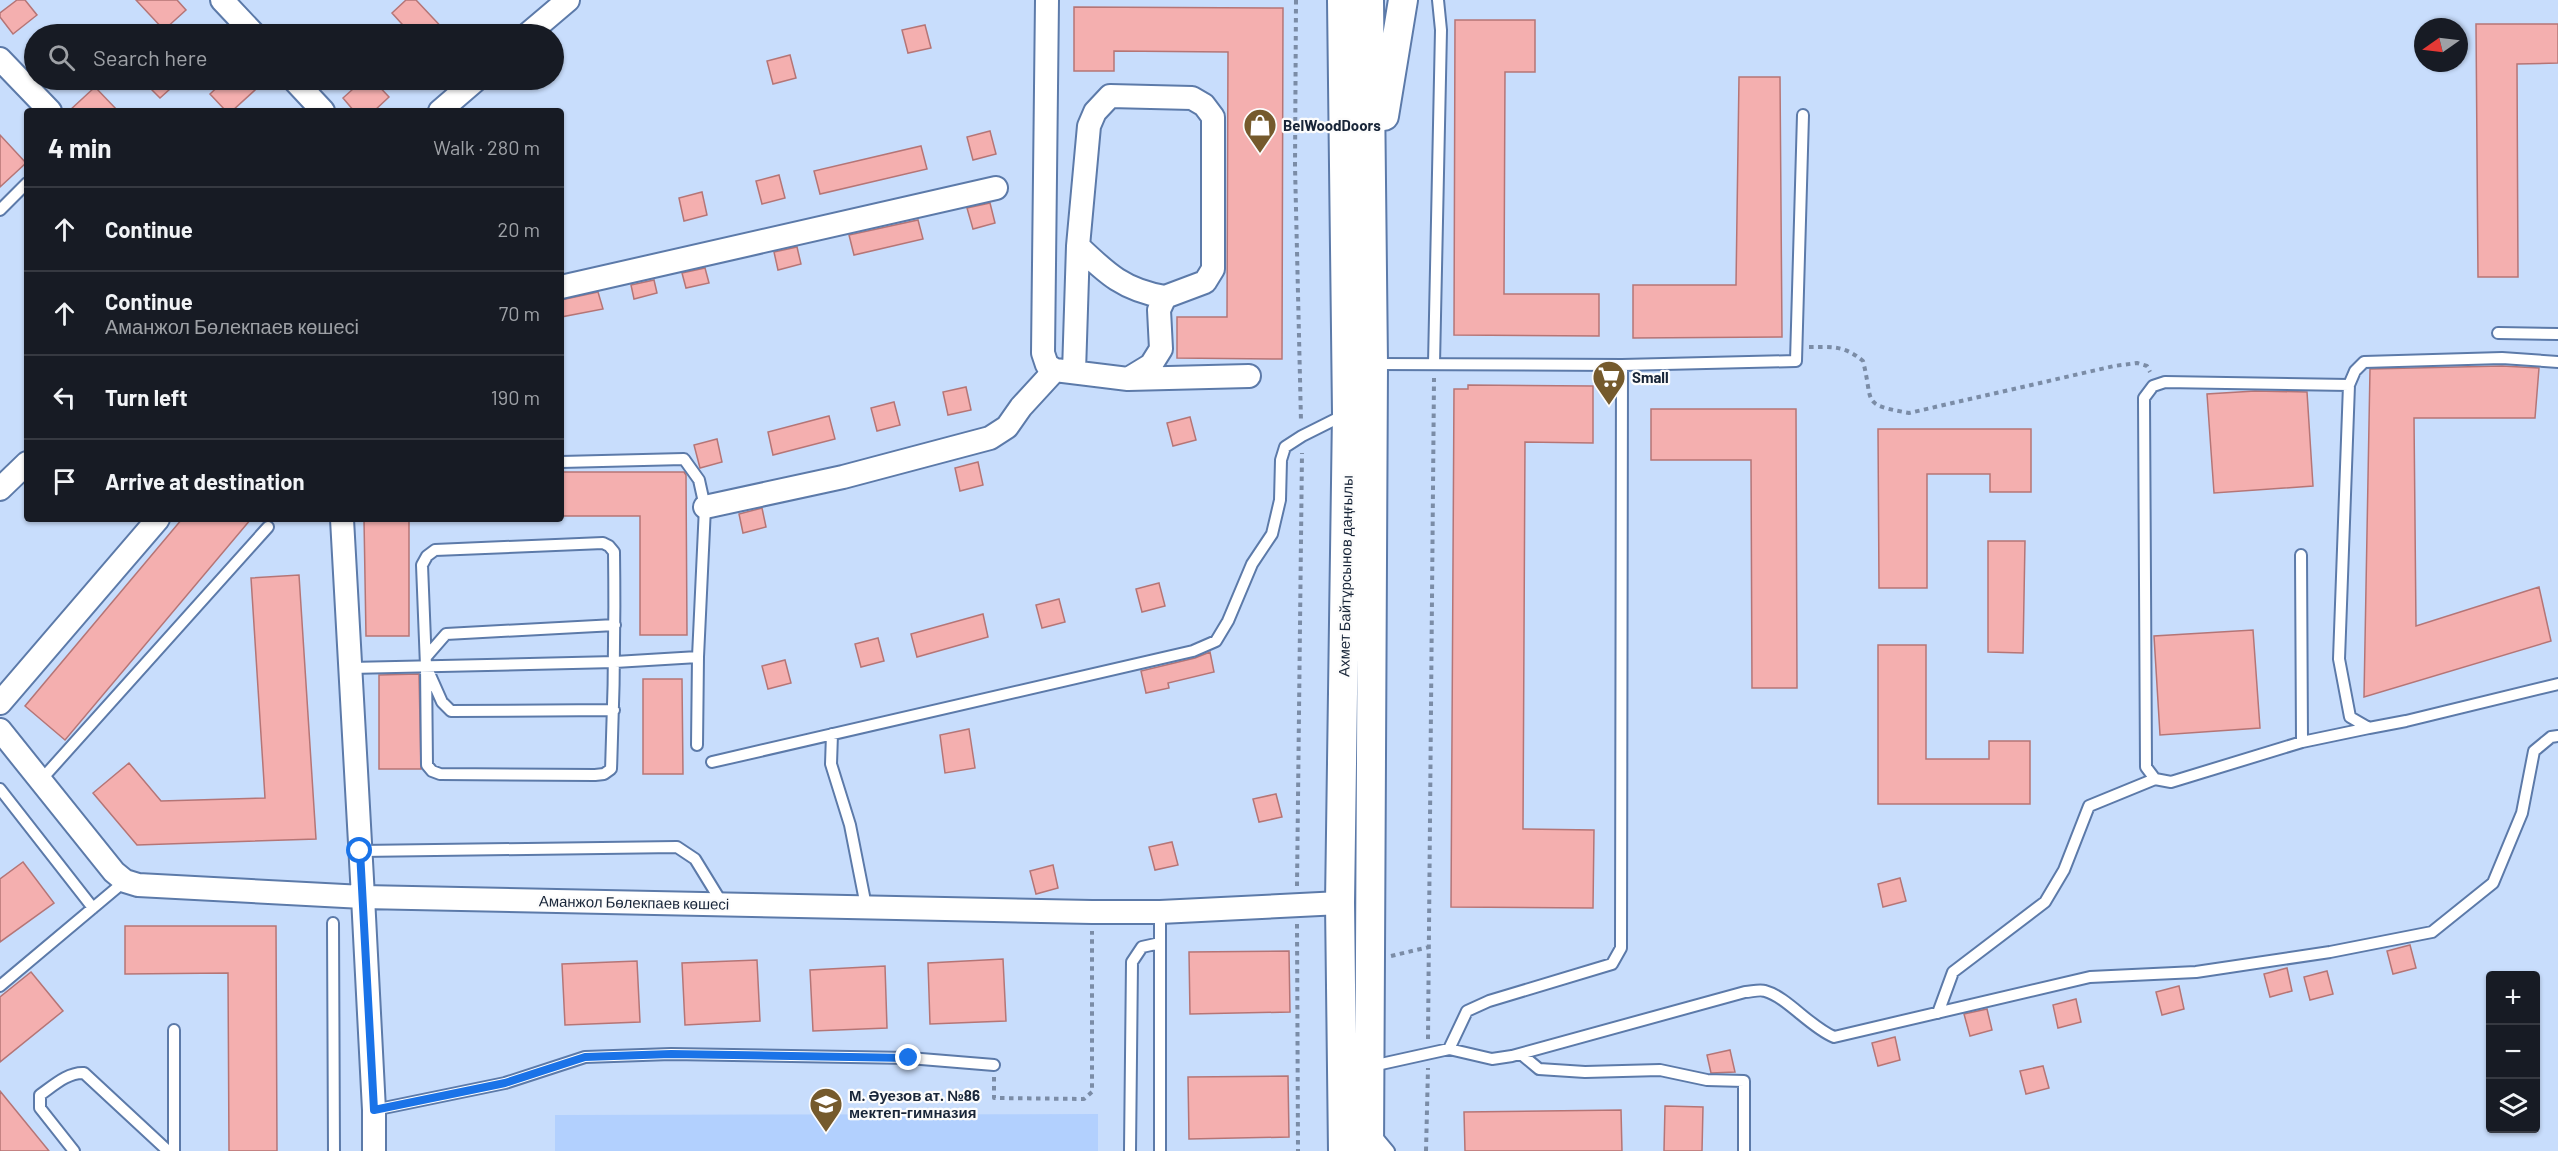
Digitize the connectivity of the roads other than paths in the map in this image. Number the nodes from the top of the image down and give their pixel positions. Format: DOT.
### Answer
graph roads {
  1 [pos="222,0"];
  2 [pos="568,0"];
  3 [pos="1047,0"];
  4 [pos="1342,0"];
  5 [pos="1369,0"];
  6 [pos="1403,0"];
  7 [pos="1437,0"];
  8 [pos="245,24"];
  9 [pos="540,24"];
  10 [pos="0,59"];
  11 [pos="24,84"];
  12 [pos="30,90"];
  13 [pos="303,90"];
  14 [pos="464,90"];
  15 [pos="47,108"];
  16 [pos="320,108"];
  17 [pos="443,108"];
  18 [pos="1803,115"];
  19 [pos="1372,145"];
  20 [pos="24,186"];
  21 [pos="996,188"];
  22 [pos="0,210"];
  23 [pos="1078,246"];
  24 [pos="564,286"];
  25 [pos="1165,297"];
  26 [pos="2498,333"];
  27 [pos="2558,334"];
  28 [pos="2558,362"];
  29 [pos="1373,364"];
  30 [pos="1434,364"];
  31 [pos="1622,365"];
  32 [pos="1065,371"];
  33 [pos="1249,376"];
  34 [pos="1128,379"];
  35 [pos="2349,385"];
  36 [pos="1347,413"];
  37 [pos="564,462"];
  38 [pos="24,466"];
  39 [pos="0,489"];
  40 [pos="705,507"];
  41 [pos="155,522"];
  42 [pos="342,522"];
  43 [pos="268,527"];
  44 [pos="2301,555"];
  45 [pos="615,625"];
  46 [pos="698,657"];
  47 [pos="426,662"];
  48 [pos="615,662"];
  49 [pos="350,668"];
  50 [pos="2558,684"];
  51 [pos="0,703"];
  52 [pos="614,710"];
  53 [pos="2369,728"];
  54 [pos="0,730"];
  55 [pos="832,734"];
  56 [pos="2558,736"];
  57 [pos="2302,742"];
  58 [pos="697,745"];
  59 [pos="712,762"];
  60 [pos="2155,779"];
  61 [pos="41,780"];
  62 [pos="0,789"];
  63 [pos="360,851"];
  64 [pos="125,880"];
  65 [pos="363,897"];
  66 [pos="723,903"];
  67 [pos="1340,903"];
  68 [pos="866,906"];
  69 [pos="93,908"];
  70 [pos="1160,912"];
  71 [pos="333,923"];
  72 [pos="1160,943"];
  73 [pos="0,986"];
  74 [pos="1938,1012"];
  75 [pos="174,1030"];
  76 [pos="1449,1048"];
  77 [pos="1521,1054"];
  78 [pos="994,1065"];
  79 [pos="1367,1066"];
  80 [pos="374,1110"];
  81 [pos="1369,1139"];
  82 [pos="74,1151"];
  83 [pos="168,1151"];
  84 [pos="174,1151"];
  85 [pos="334,1151"];
  86 [pos="374,1151"];
  87 [pos="1130,1151"];
  88 [pos="1160,1151"];
  89 [pos="1343,1151"];
  90 [pos="1389,1151"];
  91 [pos="1744,1151"];
  1 -- 8 [label="street"];
  2 -- 9 [label="street"];
  3 -- 32 [label="street"];
  4 -- 36 [label="street, Ахмет Байтұрсынов даңғылы"];
  5 -- 19 [label="street, Ахмет Байтұрсынов даңғылы"];
  6 -- 19 [label="street"];
  7 -- 30 [label="lane"];
  10 -- 11 [label="street"];
  12 -- 15 [label="street"];
  13 -- 16 [label="street"];
  14 -- 17 [label="street"];
  18 -- 31 [label="lane"];
  19 -- 29 [label="street, Ахмет Байтұрсынов даңғылы"];
  20 -- 22 [label="lane"];
  21 -- 24 [label="street"];
  23 -- 25 [label="street"];
  23 -- 25 [label="street"];
  23 -- 32 [label="street"];
  25 -- 34 [label="street"];
  26 -- 27 [label="lane"];
  28 -- 35 [label="lane"];
  29 -- 30 [label="lane"];
  29 -- 79 [label="street, Ахмет Байтұрсынов даңғылы"];
  30 -- 31 [label="lane"];
  31 -- 76 [label="lane"];
  32 -- 34 [label="street"];
  32 -- 40 [label="street"];
  33 -- 34 [label="street"];
  35 -- 53 [label="lane"];
  35 -- 60 [label="lane"];
  36 -- 55 [label="lane"];
  36 -- 67 [label="street, Ахмет Байтұрсынов даңғылы"];
  37 -- 40 [label="lane"];
  38 -- 39 [label="street"];
  40 -- 46 [label="lane"];
  41 -- 51 [label="street"];
  42 -- 49 [label="street"];
  43 -- 61 [label="lane"];
  44 -- 57 [label="lane"];
  45 -- 47 [label="lane"];
  45 -- 47 [label="lane"];
  45 -- 48 [label="lane"];
  46 -- 48 [label="lane"];
  46 -- 58 [label="lane"];
  47 -- 48 [label="lane"];
  47 -- 49 [label="lane"];
  47 -- 52 [label="lane"];
  47 -- 52 [label="lane"];
  48 -- 52 [label="lane"];
  49 -- 63 [label="street"];
  50 -- 53 [label="lane"];
  53 -- 57 [label="lane"];
  54 -- 61 [label="street"];
  55 -- 59 [label="lane"];
  55 -- 68 [label="lane"];
  56 -- 74 [label="lane"];
  57 -- 60 [label="lane"];
  60 -- 74 [label="lane"];
  61 -- 64 [label="street"];
  62 -- 69 [label="lane"];
  63 -- 65 [label="street"];
  63 -- 66 [label="lane"];
  64 -- 65 [label="street, Аманжол Бөлекпаев көшесі"];
  64 -- 69 [label="lane"];
  65 -- 66 [label="street, Аманжол Бөлекпаев көшесі"];
  65 -- 80 [label="street"];
  66 -- 68 [label="street, Аманжол Бөлекпаев көшесі"];
  67 -- 70 [label="street, Аманжол Бөлекпаев көшесі"];
  67 -- 89 [label="street, Ахмет Байтұрсынов даңғылы"];
  68 -- 70 [label="street, Аманжол Бөлекпаев көшесі"];
  69 -- 73 [label="lane"];
  70 -- 72 [label="lane"];
  71 -- 85 [label="lane"];
  72 -- 87 [label="lane"];
  72 -- 88 [label="lane"];
  74 -- 77 [label="lane"];
  75 -- 84 [label="lane"];
  76 -- 77 [label="lane"];
  76 -- 79 [label="lane"];
  77 -- 91 [label="lane"];
  78 -- 80 [label="lane"];
  79 -- 81 [label="street, Ахмет Байтұрсынов даңғылы"];
  80 -- 86 [label="street"];
  81 -- 90 [label="lane"];
  82 -- 83 [label="lane"];
}
